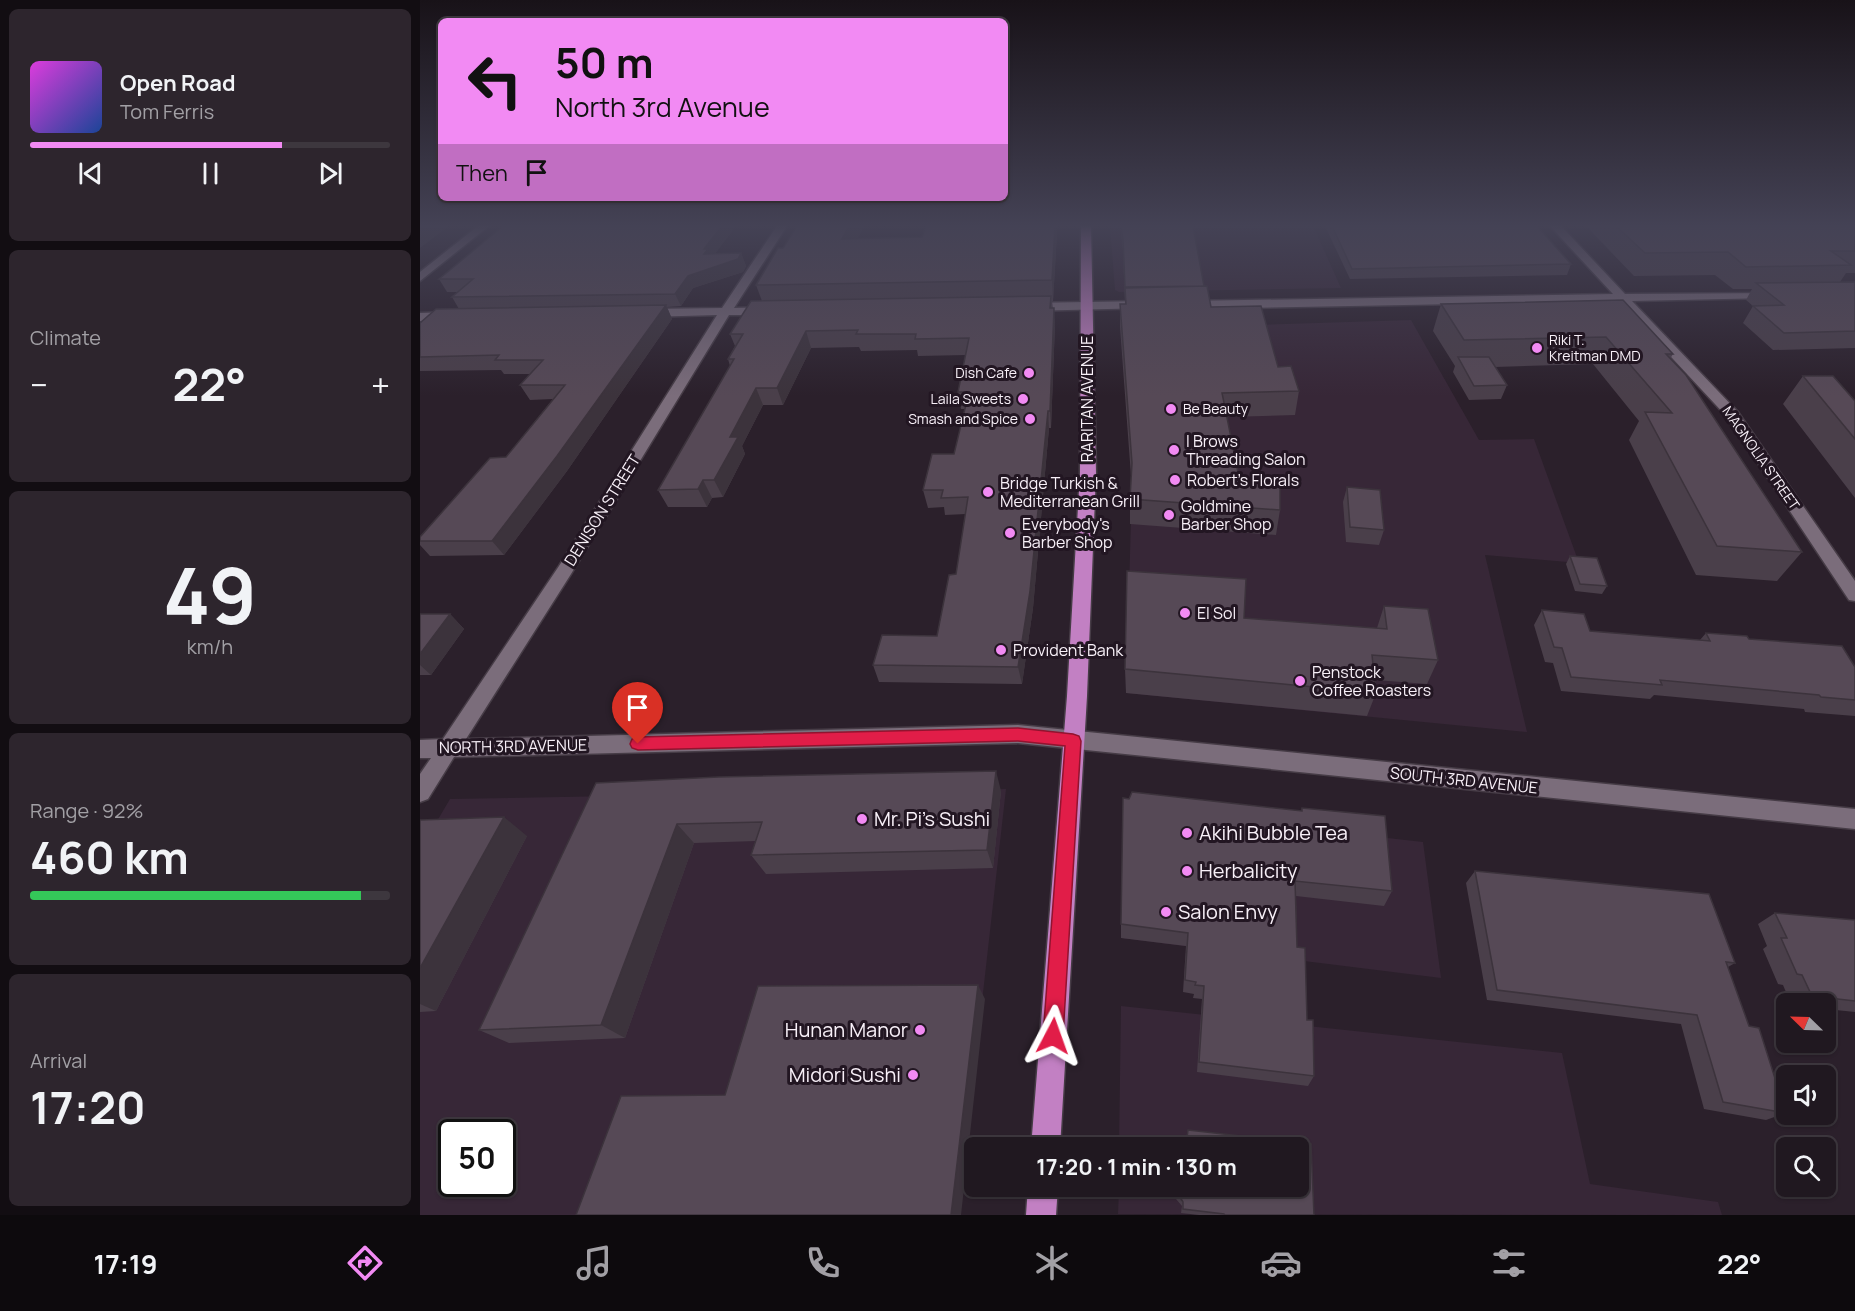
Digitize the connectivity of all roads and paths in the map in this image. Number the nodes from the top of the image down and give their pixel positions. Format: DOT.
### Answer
graph roads {
  1 [pos="744,283"];
  2 [pos="1087,283"];
  3 [pos="1609,283"];
  4 [pos="1784,295"];
  5 [pos="1623,298"];
  6 [pos="1152,305"];
  7 [pos="1176,305"];
  8 [pos="1087,306"];
  9 [pos="1013,307"];
  10 [pos="787,311"];
  11 [pos="725,312"];
  12 [pos="630,313"];
  13 [pos="467,316"];
  14 [pos="420,317"];
  15 [pos="1855,595"];
  16 [pos="1073,741"];
  17 [pos="448,748"];
  18 [pos="420,749"];
  19 [pos="420,792"];
  20 [pos="1855,819"];
  21 [pos="1046,1137"];
  22 [pos="1042,1197"];
  23 [pos="1041,1215"];
  1 -- 11 [label="street, DENISON STREET"];
  2 -- 8 [label="main road, RARITAN AVENUE"];
  3 -- 5 [label="street, MAGNOLIA STREET"];
  4 -- 5 [label="street"];
  5 -- 7 [label="street"];
  5 -- 15 [label="street, MAGNOLIA STREET"];
  6 -- 8 [label="street"];
  8 -- 9 [label="street"];
  8 -- 16 [label="main road, RARITAN AVENUE"];
  10 -- 11 [label="street"];
  11 -- 12 [label="street"];
  11 -- 17 [label="street, DENISON STREET"];
  13 -- 14 [label="street"];
  16 -- 17 [label="street, NORTH 3RD AVENUE"];
  16 -- 20 [label="street, SOUTH 3RD AVENUE"];
  16 -- 21 [label="main road, RARITAN AVENUE"];
  17 -- 18 [label="street, NORTH 3RD AVENUE"];
  17 -- 19 [label="street, DENISON STREET"];
  22 -- 23 [label="main road"];
}
